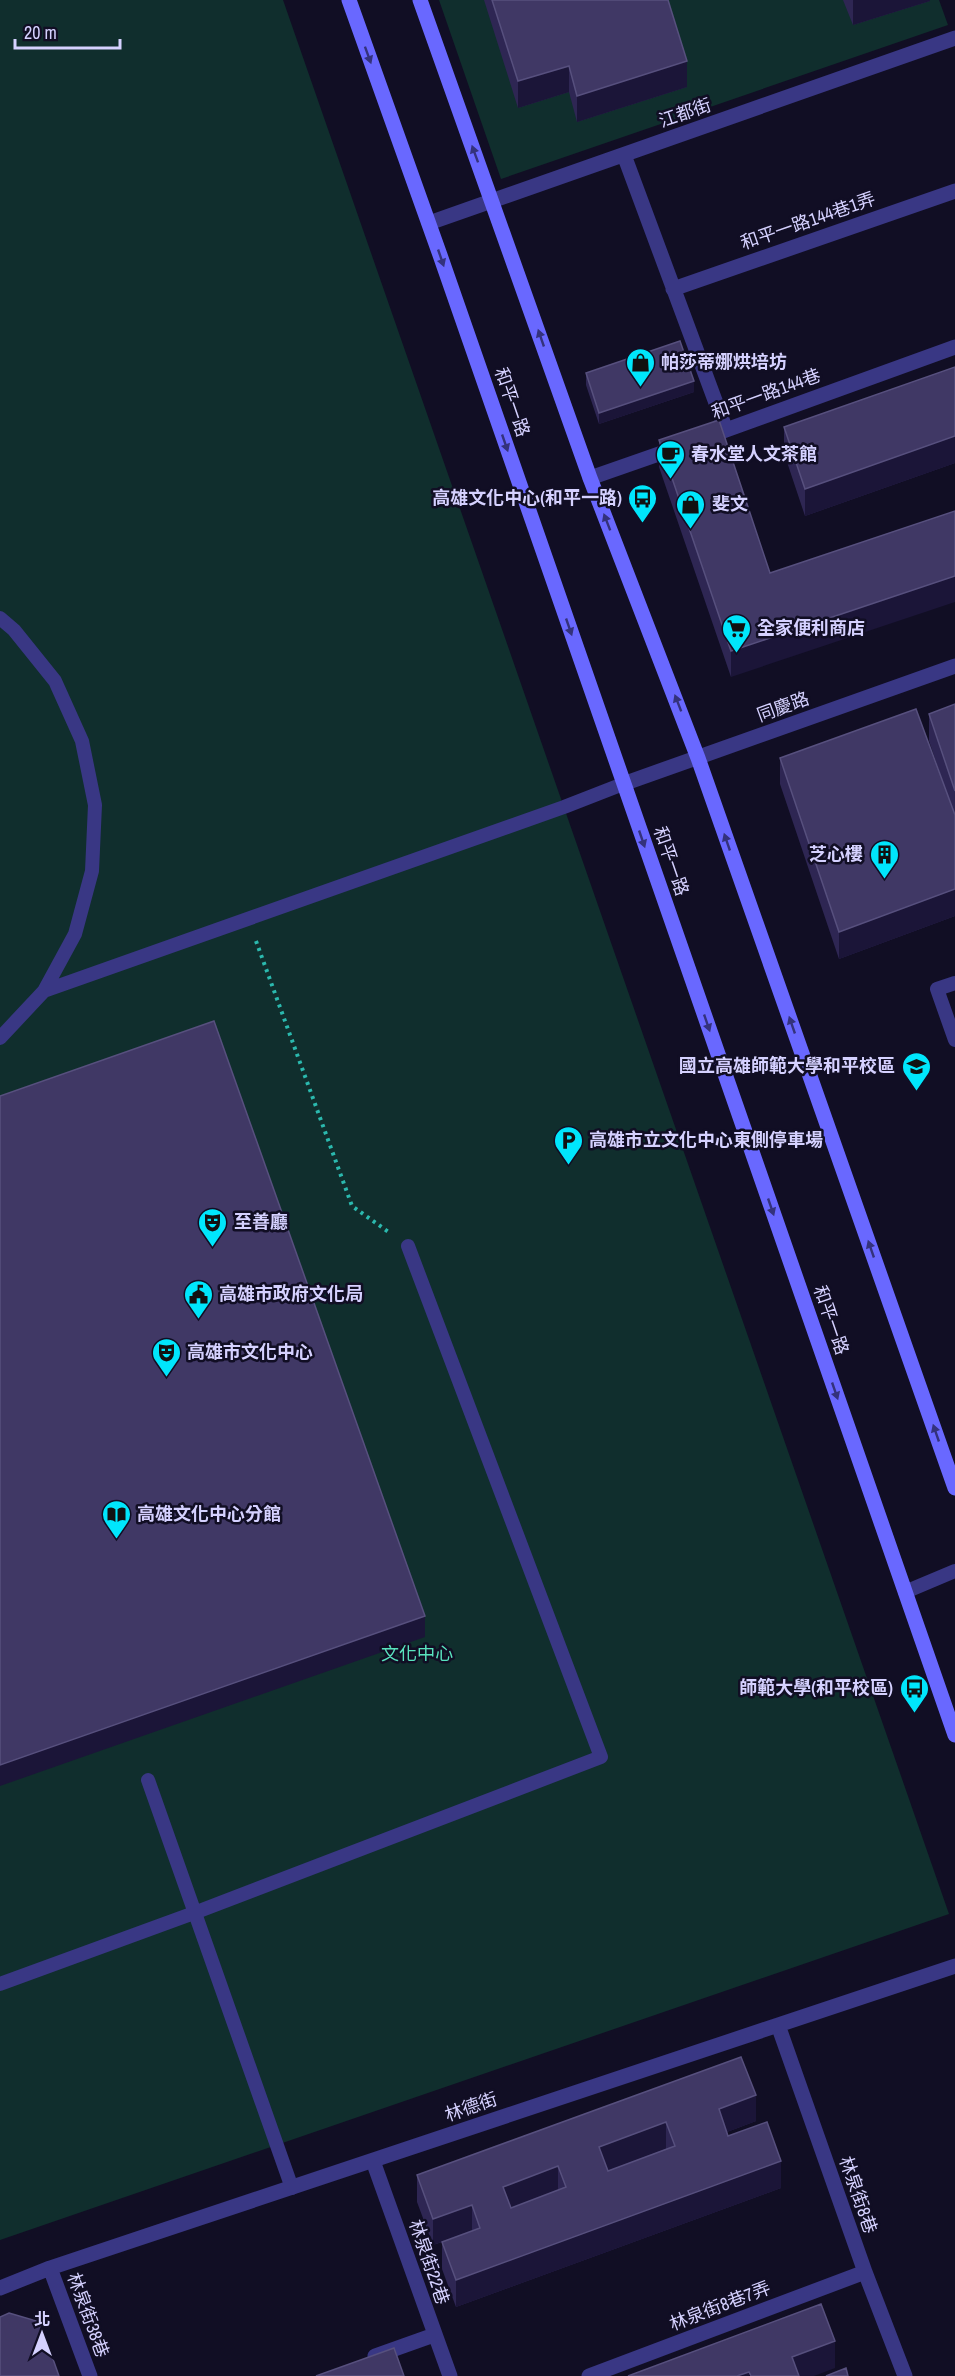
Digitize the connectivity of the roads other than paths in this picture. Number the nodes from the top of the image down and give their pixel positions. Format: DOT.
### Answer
graph roads {
  1 [pos="349,0"];
  2 [pos="420,0"];
  3 [pos="955,38"];
  4 [pos="624,155"];
  5 [pos="955,191"];
  6 [pos="493,201"];
  7 [pos="429,223"];
  8 [pos="673,288"];
  9 [pos="955,347"];
  10 [pos="726,430"];
  11 [pos="590,478"];
  12 [pos="0,618"];
  13 [pos="955,666"];
  14 [pos="698,758"];
  15 [pos="623,784"];
  16 [pos="955,982"];
  17 [pos="44,991"];
  18 [pos="0,1038"];
  19 [pos="955,1040"];
  20 [pos="408,1246"];
  21 [pos="955,1488"];
  22 [pos="955,1571"];
  23 [pos="905,1592"];
  24 [pos="955,1735"];
  25 [pos="148,1780"];
  26 [pos="194,1913"];
  27 [pos="955,1966"];
  28 [pos="0,1984"];
  29 [pos="778,2025"];
  30 [pos="373,2161"];
  31 [pos="292,2188"];
  32 [pos="50,2268"];
  33 [pos="865,2272"];
  34 [pos="0,2288"];
  35 [pos="434,2335"];
  36 [pos="356,2364"];
  37 [pos="90,2376"];
  38 [pos="450,2376"];
  39 [pos="589,2376"];
  40 [pos="905,2376"];
  1 -- 7 [label="street, 和平一路, one-way"];
  6 -- 2 [label="street, one-way"];
  3 -- 4 [label="street, 江都街"];
  4 -- 6 [label="street, 江都街"];
  4 -- 8 [label="street"];
  5 -- 8 [label="street, 和平一路144巷1弄"];
  6 -- 7 [label="street, 江都街"];
  11 -- 6 [label="street, one-way"];
  7 -- 15 [label="street, 和平一路, one-way"];
  8 -- 10 [label="street"];
  9 -- 10 [label="street, 和平一路144巷"];
  10 -- 11 [label="street, 和平一路144巷"];
  14 -- 11 [label="street, one-way"];
  12 -- 17 [label="lane"];
  13 -- 14 [label="street, 同慶路"];
  14 -- 15 [label="street, 同慶路"];
  21 -- 14 [label="street, one-way"];
  15 -- 17 [label="lane"];
  15 -- 23 [label="street, 和平一路, one-way"];
  16 -- 19 [label="lane"];
  17 -- 18 [label="lane"];
  20 -- 26 [label="lane"];
  22 -- 23 [label="lane"];
  23 -- 24 [label="street, 和平一路"];
  25 -- 26 [label="lane"];
  26 -- 28 [label="lane"];
  26 -- 31 [label="lane"];
  27 -- 29 [label="street, 林德街"];
  29 -- 30 [label="street, 林德街"];
  29 -- 33 [label="street, 林泉街8巷"];
  30 -- 31 [label="street, 林德街"];
  30 -- 35 [label="street, 林泉街22巷"];
  31 -- 32 [label="street, 林德街"];
  32 -- 34 [label="street, 林德街"];
  32 -- 37 [label="street, 林泉街38巷"];
  33 -- 39 [label="street, 林泉街8巷7弄"];
  33 -- 40 [label="street, 林泉街8巷"];
  35 -- 36 [label="street"];
  35 -- 38 [label="street, 林泉街22巷"];
}
